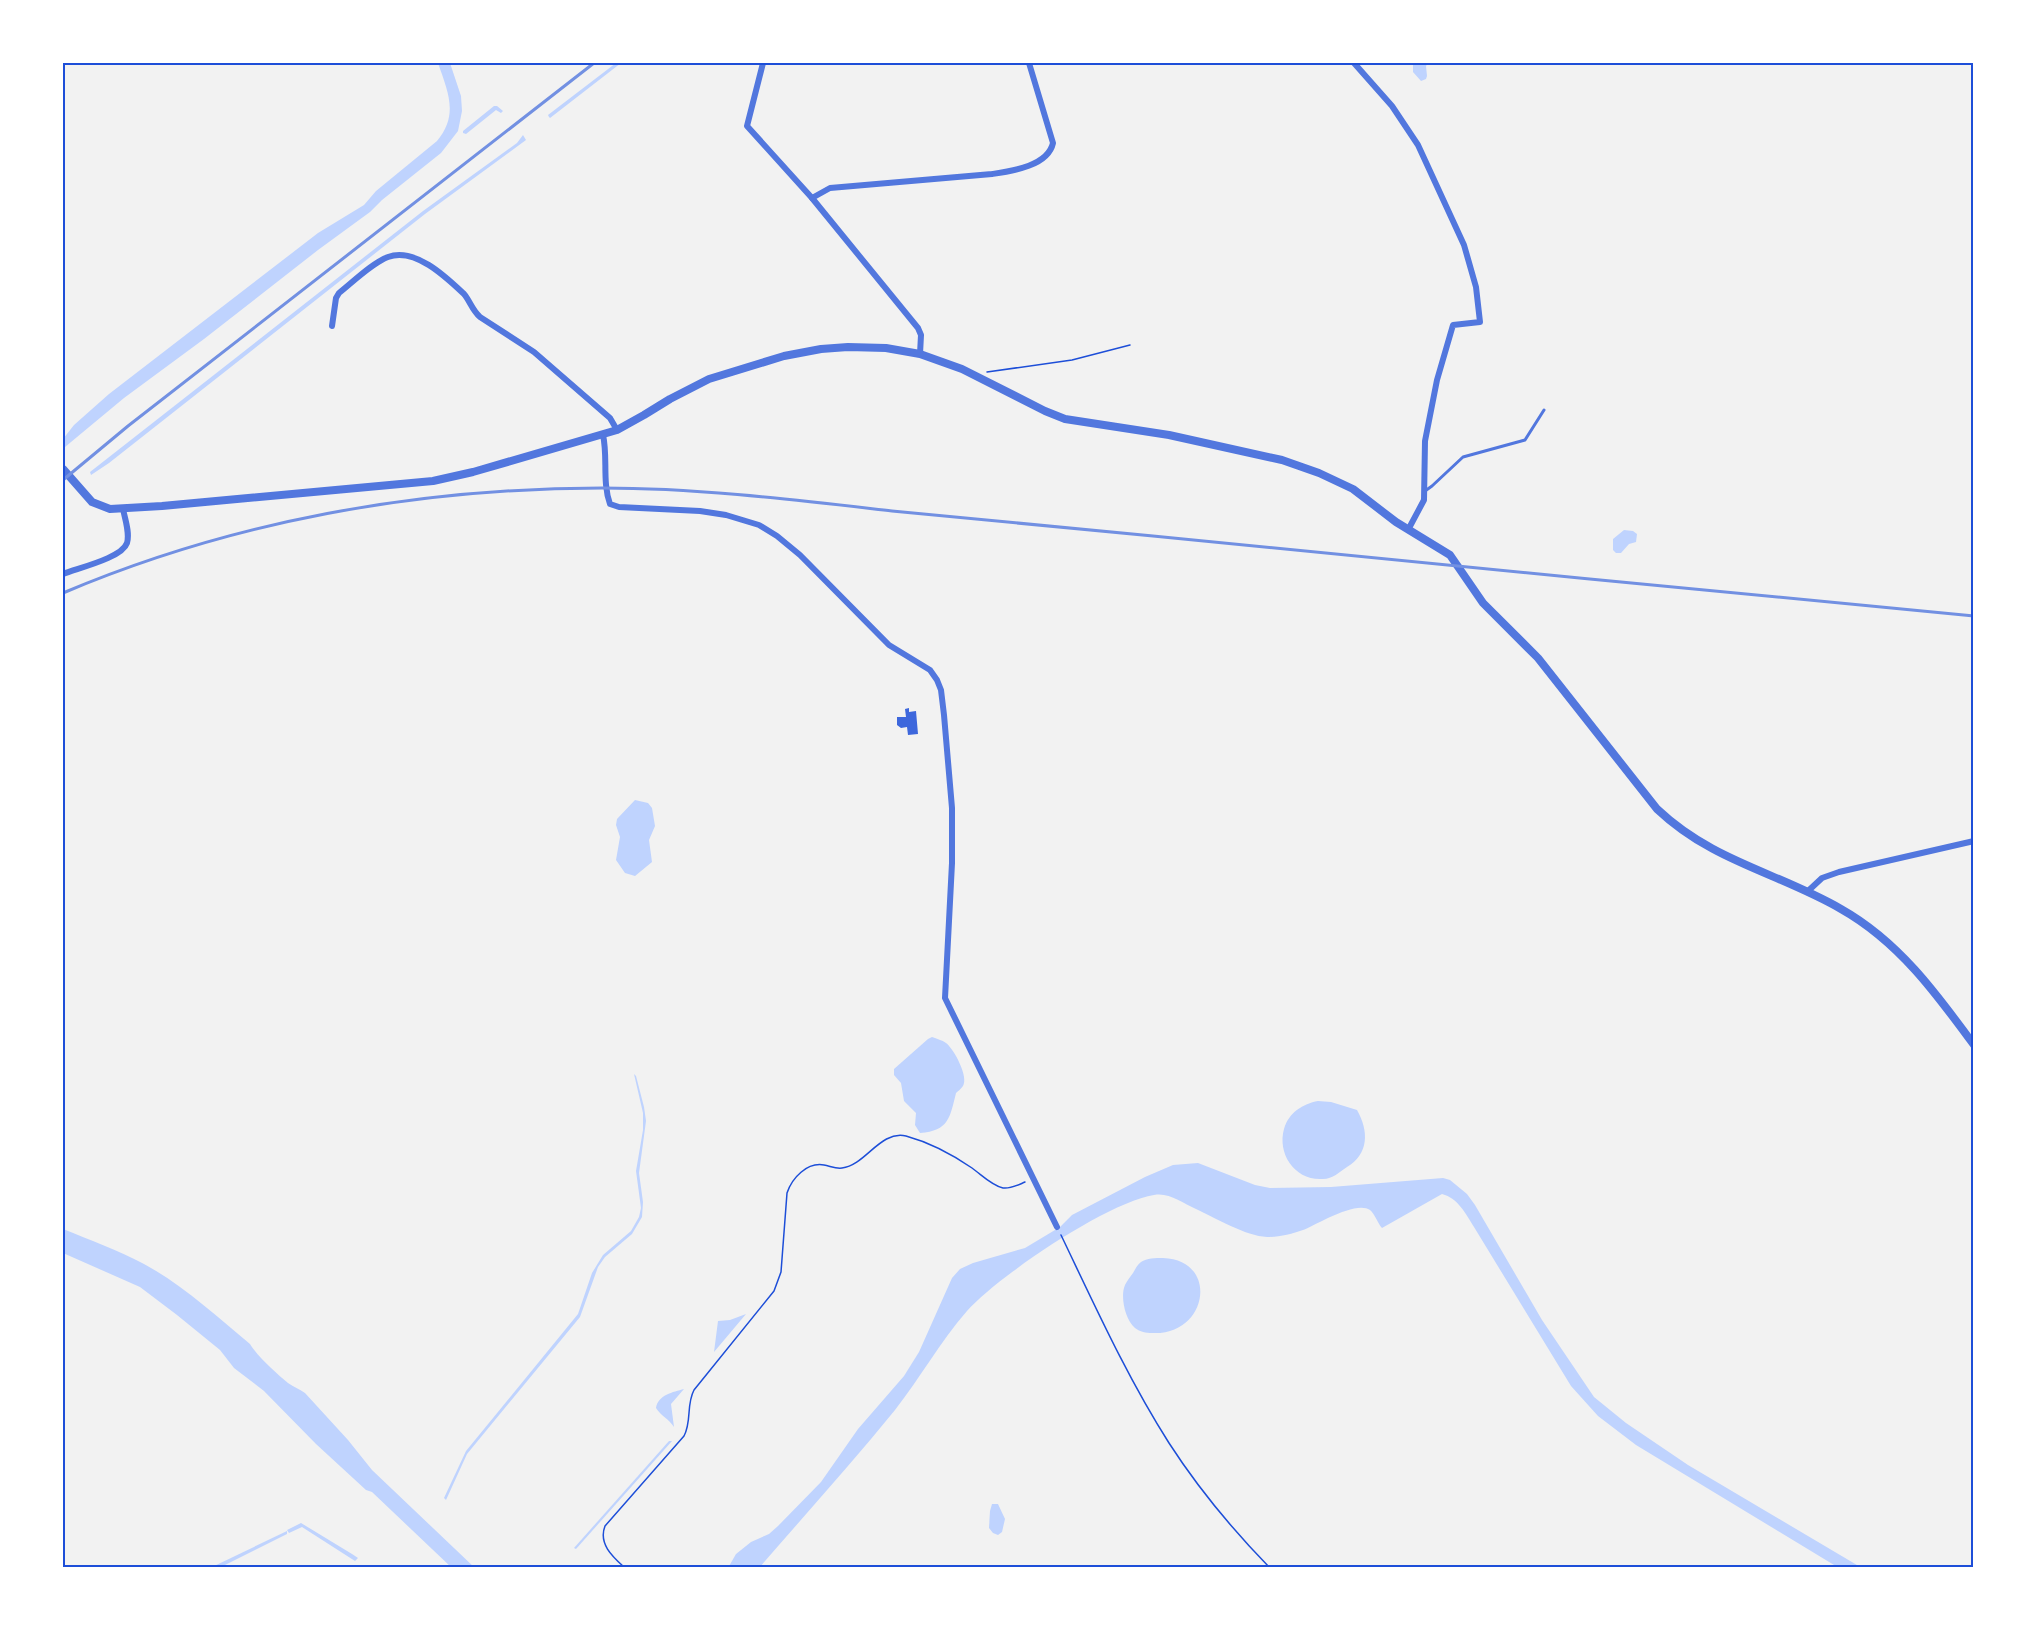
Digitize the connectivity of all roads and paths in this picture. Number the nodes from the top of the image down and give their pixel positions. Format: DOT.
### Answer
graph roads {
  1 [pos="763,63"];
  2 [pos="1029,63"];
  3 [pos="1354,63"];
  4 [pos="812,198"];
  5 [pos="332,326"];
  6 [pos="1130,345"];
  7 [pos="920,354"];
  8 [pos="976,377"];
  9 [pos="1544,410"];
  10 [pos="617,430"];
  11 [pos="603,435"];
  12 [pos="63,469"];
  13 [pos="1425,491"];
  14 [pos="123,509"];
  15 [pos="1408,530"];
  16 [pos="63,574"];
  17 [pos="1974,840"];
  18 [pos="1807,892"];
  19 [pos="1974,1046"];
  20 [pos="1033,1178"];
  21 [pos="1057,1227"];
  22 [pos="1064,1241"];
  23 [pos="625,1568"];
  24 [pos="1270,1568"];
  1 -- 4 [label="street"];
  2 -- 4 [label="street"];
  3 -- 13 [label="street"];
  4 -- 7 [label="street"];
  5 -- 10 [label="street"];
  6 -- 8 [label="path"];
  7 -- 8 [label="street"];
  7 -- 10 [label="street"];
  8 -- 15 [label="street"];
  9 -- 13 [label="lane"];
  10 -- 11 [label="street"];
  11 -- 14 [label="street"];
  11 -- 20 [label="street"];
  12 -- 14 [label="street"];
  13 -- 15 [label="street"];
  14 -- 16 [label="street"];
  15 -- 18 [label="street"];
  17 -- 18 [label="street"];
  18 -- 19 [label="street"];
  20 -- 21 [label="street"];
  20 -- 23 [label="path"];
  22 -- 24 [label="path"];
}
